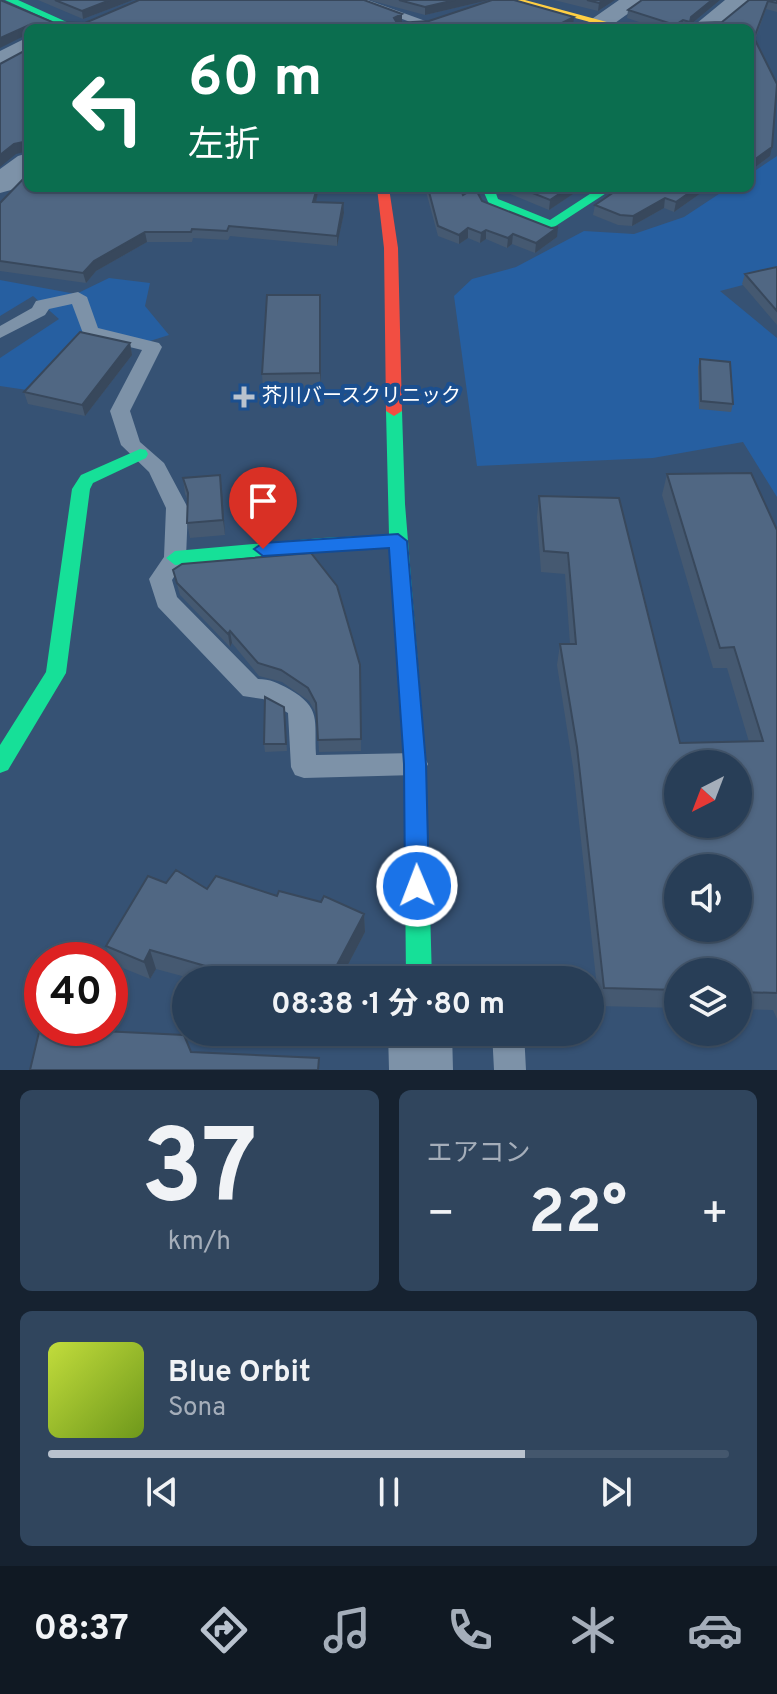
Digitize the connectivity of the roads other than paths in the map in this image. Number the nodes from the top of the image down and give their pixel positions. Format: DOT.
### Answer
graph roads {
  1 [pos="10,0"];
  2 [pos="357,0"];
  3 [pos="514,0"];
  4 [pos="635,0"];
  5 [pos="740,0"];
  6 [pos="440,18"];
  7 [pos="425,23"];
  8 [pos="65,24"];
  9 [pos="421,24"];
  10 [pos="598,24"];
  11 [pos="607,24"];
  12 [pos="708,24"];
  13 [pos="24,49"];
  14 [pos="5,71"];
  15 [pos="24,165"];
  16 [pos="0,184"];
  17 [pos="384,192"];
  18 [pos="490,192"];
  19 [pos="602,192"];
  20 [pos="0,333"];
  21 [pos="140,454"];
  22 [pos="398,541"];
  23 [pos="175,558"];
  24 [pos="0,764"];
  25 [pos="415,764"];
  26 [pos="419,966"];
  27 [pos="420,1046"];
  28 [pos="509,1046"];
  29 [pos="421,1070"];
  30 [pos="510,1070"];
  1 -- 8 [label="street"];
  2 -- 7 [label="lane"];
  3 -- 10 [label="street"];
  4 -- 11 [label="street"];
  5 -- 12 [label="street"];
  6 -- 7 [label="lane"];
  7 -- 9 [label="lane"];
  13 -- 14 [label="street"];
  15 -- 16 [label="street"];
  17 -- 22 [label="street"];
  18 -- 19 [label="street"];
  20 -- 21 [label="lane"];
  21 -- 23 [label="lane"];
  21 -- 24 [label="street"];
  22 -- 23 [label="street"];
  22 -- 25 [label="street"];
  23 -- 25 [label="lane"];
  25 -- 26 [label="street"];
  27 -- 29 [label="street"];
  28 -- 30 [label="lane"];
}
